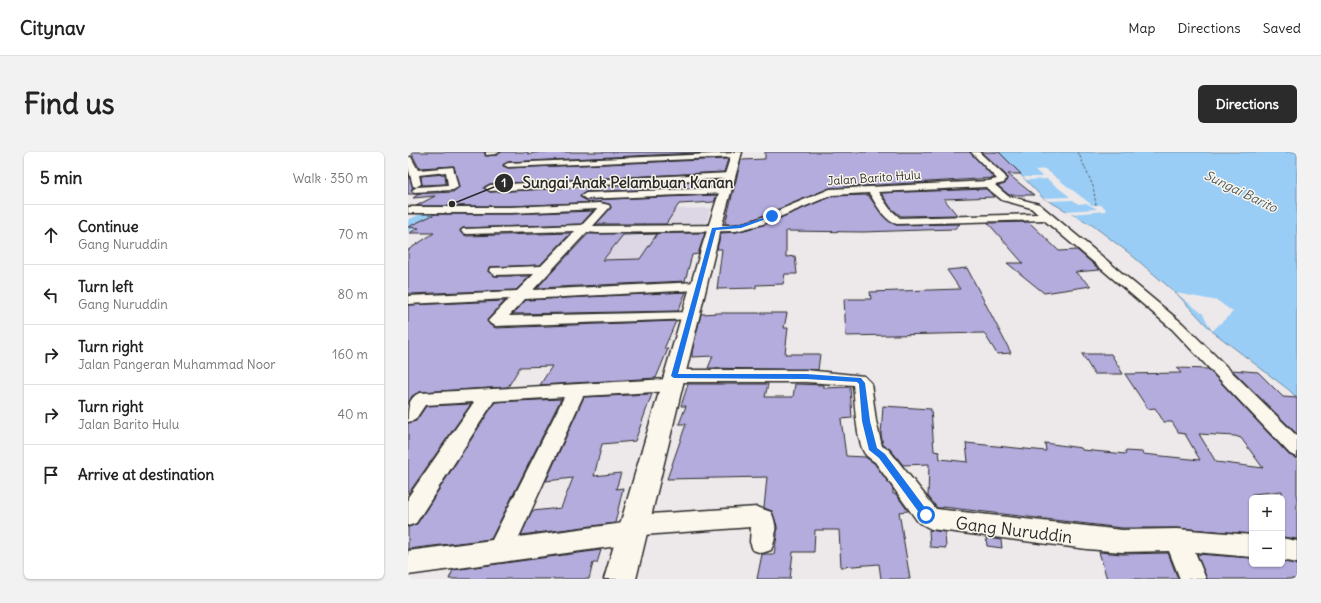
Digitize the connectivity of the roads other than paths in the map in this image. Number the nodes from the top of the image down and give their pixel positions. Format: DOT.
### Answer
graph roads {
  1 [pos="639,152"];
  2 [pos="976,152"];
  3 [pos="408,159"];
  4 [pos="414,173"];
  5 [pos="578,175"];
  6 [pos="729,176"];
  7 [pos="988,184"];
  8 [pos="490,188"];
  9 [pos="872,190"];
  10 [pos="576,197"];
  11 [pos="619,206"];
  12 [pos="604,207"];
  13 [pos="408,210"];
  14 [pos="1046,217"];
  15 [pos="583,228"];
  16 [pos="714,228"];
  17 [pos="467,231"];
  18 [pos="544,270"];
  19 [pos="495,271"];
  20 [pos="698,286"];
  21 [pos="521,295"];
  22 [pos="408,300"];
  23 [pos="690,316"];
  24 [pos="673,381"];
  25 [pos="576,391"];
  26 [pos="488,396"];
  27 [pos="414,399"];
  28 [pos="408,415"];
  29 [pos="1297,449"];
  30 [pos="408,516"];
  31 [pos="633,529"];
  32 [pos="1177,540"];
  33 [pos="762,542"];
  34 [pos="1249,546"];
  35 [pos="1285,550"];
  36 [pos="500,551"];
  37 [pos="1297,552"];
  38 [pos="408,563"];
  39 [pos="620,579"];
  40 [pos="1193,579"];
  1 -- 6 [label="street"];
  2 -- 7 [label="street"];
  3 -- 4 [label="street"];
  4 -- 4 [label="street"];
  5 -- 6 [label="street"];
  6 -- 8 [label="street"];
  6 -- 10 [label="street"];
  6 -- 16 [label="main road"];
  7 -- 9 [label="street, Jalan Barito Hulu"];
  7 -- 14 [label="street"];
  9 -- 14 [label="street"];
  9 -- 16 [label="street, Jalan Barito Hulu"];
  11 -- 12 [label="street"];
  12 -- 13 [label="street"];
  12 -- 15 [label="street"];
  14 -- 29 [label="street"];
  15 -- 16 [label="street, Jalan Barito Hulu"];
  15 -- 17 [label="street, Jalan Barito Hulu"];
  15 -- 18 [label="street"];
  16 -- 20 [label="main road"];
  18 -- 19 [label="street"];
  18 -- 21 [label="street"];
  20 -- 21 [label="street"];
  20 -- 23 [label="main road"];
  21 -- 22 [label="street"];
  21 -- 23 [label="street"];
  23 -- 24 [label="main road"];
  24 -- 25 [label="street, Gang Nuruddin"];
  24 -- 31 [label="main road"];
  24 -- 32 [label="street, Gang Nuruddin"];
  25 -- 26 [label="street, Gang Nuruddin"];
  25 -- 36 [label="street"];
  26 -- 27 [label="street, Gang Nuruddin"];
  26 -- 30 [label="street"];
  27 -- 28 [label="street"];
  31 -- 33 [label="street"];
  31 -- 36 [label="street"];
  31 -- 39 [label="main road"];
  32 -- 34 [label="street, Gang Nuruddin"];
  32 -- 40 [label="street"];
  35 -- 37 [label="street"];
  36 -- 38 [label="street"];
}
